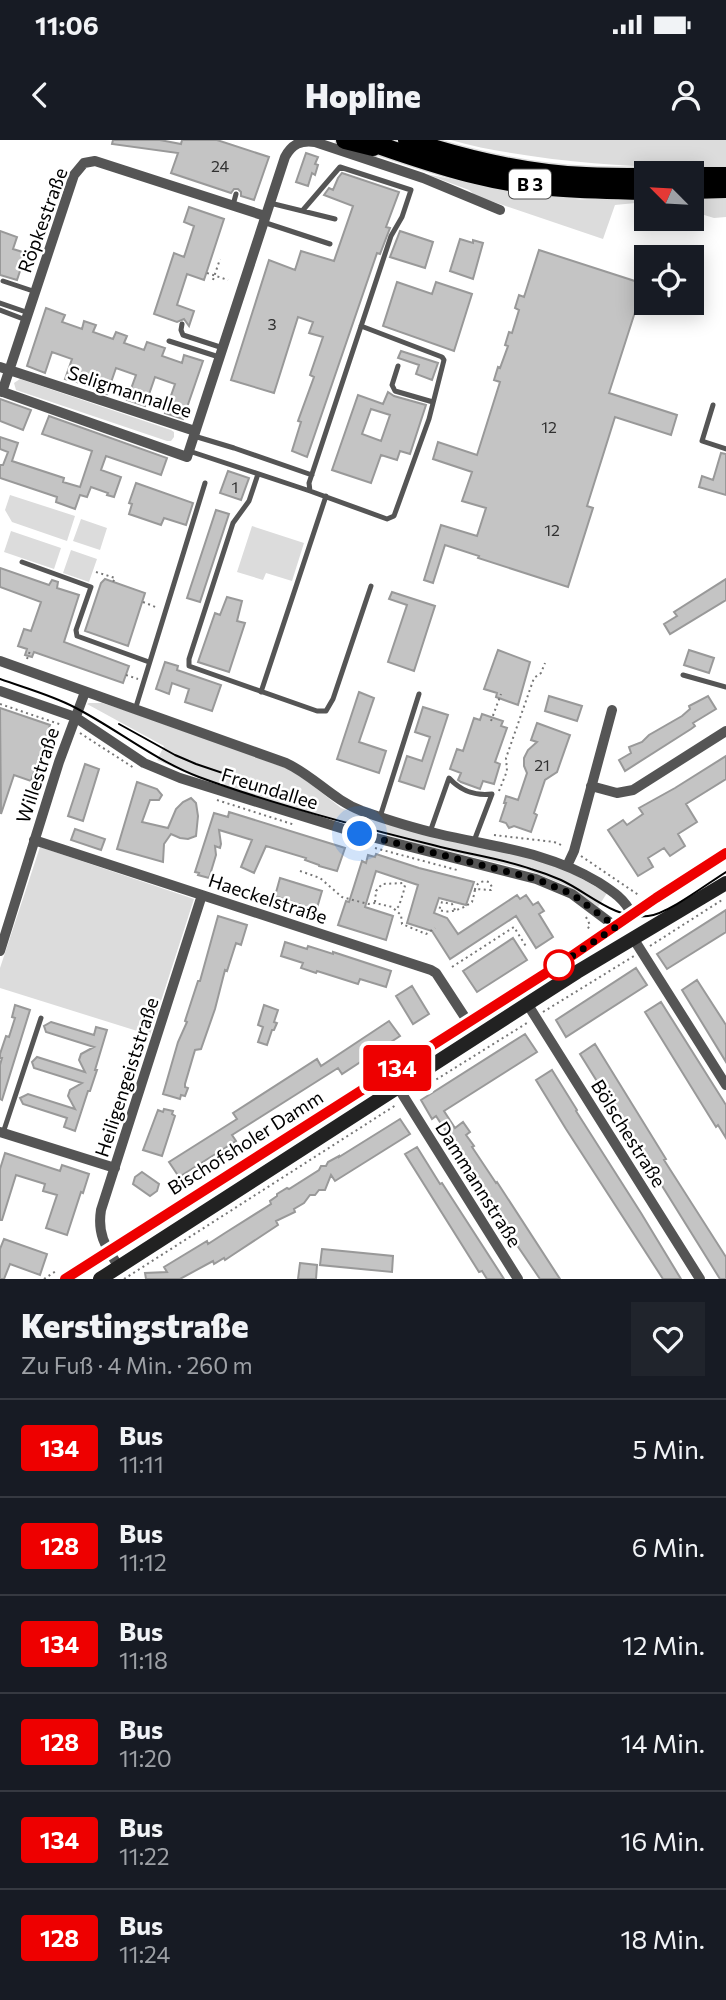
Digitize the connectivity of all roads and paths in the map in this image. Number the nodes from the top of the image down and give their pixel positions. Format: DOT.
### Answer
graph roads {
  1 [pos="345,140"];
  2 [pos="363,140"];
  3 [pos="414,146"];
  4 [pos="704,176"];
  5 [pos="726,176"];
  6 [pos="634,177"];
  7 [pos="726,189"];
  8 [pos="704,190"];
  9 [pos="634,191"];
  10 [pos="236,194"];
  11 [pos="270,203"];
  12 [pos="233,205"];
  13 [pos="303,210"];
  14 [pos="500,210"];
  15 [pos="264,219"];
  16 [pos="335,219"];
  17 [pos="330,244"];
  18 [pos="220,259"];
  19 [pos="206,273"];
  20 [pos="215,275"];
  21 [pos="213,280"];
  22 [pos="228,280"];
  23 [pos="3,281"];
  24 [pos="36,292"];
  25 [pos="0,303"];
  26 [pos="0,310"];
  27 [pos="28,316"];
  28 [pos="182,324"];
  29 [pos="362,326"];
  30 [pos="169,341"];
  31 [pos="221,353"];
  32 [pos="398,366"];
  33 [pos="5,369"];
  34 [pos="1,392"];
  35 [pos="433,402"];
  36 [pos="713,405"];
  37 [pos="195,434"];
  38 [pos="726,449"];
  39 [pos="188,451"];
  40 [pos="258,474"];
  41 [pos="312,475"];
  42 [pos="205,483"];
  43 [pos="310,491"];
  44 [pos="326,496"];
  45 [pos="22,562"];
  46 [pos="96,572"];
  47 [pos="113,582"];
  48 [pos="371,586"];
  49 [pos="143,602"];
  50 [pos="166,610"];
  51 [pos="30,650"];
  52 [pos="0,661"];
  53 [pos="26,663"];
  54 [pos="149,663"];
  55 [pos="545,663"];
  56 [pos="125,675"];
  57 [pos="683,675"];
  58 [pos="144,681"];
  59 [pos="726,687"];
  60 [pos="0,691"];
  61 [pos="85,692"];
  62 [pos="261,692"];
  63 [pos="419,694"];
  64 [pos="500,694"];
  65 [pos="0,704"];
  66 [pos="135,710"];
  67 [pos="612,710"];
  68 [pos="75,717"];
  69 [pos="491,721"];
  70 [pos="70,728"];
  71 [pos="726,732"];
  72 [pos="591,786"];
  73 [pos="492,794"];
  74 [pos="380,817"];
  75 [pos="430,832"];
  76 [pos="476,837"];
  77 [pos="34,840"];
  78 [pos="574,851"];
  79 [pos="726,853"];
  80 [pos="567,866"];
  81 [pos="300,871"];
  82 [pos="726,883"];
  83 [pos="474,890"];
  84 [pos="202,895"];
  85 [pos="640,897"];
  86 [pos="726,897"];
  87 [pos="375,903"];
  88 [pos="396,909"];
  89 [pos="456,910"];
  90 [pos="600,915"];
  91 [pos="632,915"];
  92 [pos="586,916"];
  93 [pos="590,925"];
  94 [pos="616,927"];
  95 [pos="435,928"];
  96 [pos="586,933"];
  97 [pos="633,938"];
  98 [pos="527,948"];
  99 [pos="0,950"];
  100 [pos="641,951"];
  101 [pos="452,967"];
  102 [pos="528,1005"];
  103 [pos="540,1014"];
  104 [pos="41,1018"];
  105 [pos="530,1021"];
  106 [pos="468,1022"];
  107 [pos="389,1073"];
  108 [pos="726,1085"];
  109 [pos="403,1095"];
  110 [pos="1,1132"];
  111 [pos="115,1168"];
  112 [pos="108,1251"];
  113 [pos="122,1273"];
  114 [pos="65,1279"];
  115 [pos="100,1279"];
  116 [pos="518,1279"];
  117 [pos="700,1279"];
  1 -- 3 [label="highway"];
  2 -- 3 [label="highway, B 3"];
  3 -- 6 [label="highway, B 3"];
  3 -- 9 [label="highway, B 3"];
  4 -- 5 [label="highway"];
  7 -- 8 [label="highway"];
  10 -- 12 [label="lane"];
  11 -- 13 [label="lane"];
  11 -- 14 [label="street"];
  11 -- 15 [label="street"];
  12 -- 15 [label="street, Röpkestraße"];
  12 -- 24 [label="street, Röpkestraße"];
  13 -- 16 [label="lane"];
  13 -- 29 [label="lane"];
  15 -- 17 [label="lane"];
  15 -- 31 [label="street"];
  18 -- 20 [label="path"];
  19 -- 20 [label="path"];
  20 -- 21 [label="path"];
  20 -- 22 [label="path"];
  23 -- 24 [label="lane"];
  24 -- 27 [label="street, Röpkestraße"];
  25 -- 27 [label="lane"];
  26 -- 27 [label="lane"];
  27 -- 33 [label="street, Röpkestraße"];
  28 -- 31 [label="lane"];
  29 -- 35 [label="lane"];
  29 -- 41 [label="lane"];
  30 -- 31 [label="lane"];
  31 -- 37 [label="street"];
  32 -- 35 [label="lane"];
  33 -- 34 [label="street, Röpkestraße"];
  33 -- 37 [label="street, Seligmannallee"];
  34 -- 39 [label="street"];
  35 -- 44 [label="lane"];
  36 -- 38 [label="lane"];
  37 -- 39 [label="street, Seligmannallee"];
  37 -- 41 [label="lane"];
  39 -- 40 [label="lane"];
  40 -- 43 [label="lane"];
  40 -- 62 [label="lane"];
  41 -- 43 [label="lane"];
  42 -- 50 [label="lane"];
  43 -- 44 [label="lane"];
  44 -- 62 [label="lane"];
  45 -- 54 [label="lane"];
  46 -- 47 [label="path"];
  48 -- 62 [label="lane"];
  49 -- 50 [label="path"];
  50 -- 54 [label="lane"];
  51 -- 53 [label="path"];
  52 -- 61 [label="street, Freundallee"];
  54 -- 58 [label="lane"];
  55 -- 73 [label="path"];
  56 -- 58 [label="path"];
  57 -- 59 [label="lane"];
  58 -- 66 [label="lane"];
  60 -- 68 [label="street, Freundallee"];
  61 -- 66 [label="street, Freundallee"];
  61 -- 68 [label="street, Willestraße"];
  63 -- 74 [label="lane"];
  64 -- 69 [label="path"];
  65 -- 70 [label="path"];
  66 -- 74 [label="street, Freundallee"];
  67 -- 72 [label="street"];
  68 -- 70 [label="street, Willestraße"];
  68 -- 90 [label="street, Freundallee"];
  70 -- 77 [label="street, Willestraße"];
  71 -- 72 [label="street"];
  72 -- 78 [label="street"];
  73 -- 75 [label="lane"];
  73 -- 76 [label="lane"];
  74 -- 75 [label="street, Freundallee"];
  75 -- 76 [label="street, Freundallee"];
  76 -- 78 [label="path"];
  76 -- 80 [label="street, Freundallee"];
  77 -- 84 [label="street, Haeckelstraße"];
  77 -- 99 [label="street, Willestraße"];
  78 -- 80 [label="street"];
  78 -- 85 [label="path"];
  79 -- 91 [label="main road, Bischofsholer Damm"];
  80 -- 91 [label="street, Freundallee"];
  81 -- 87 [label="path"];
  82 -- 97 [label="main road, Bischofsholer Damm"];
  83 -- 89 [label="path"];
  84 -- 106 [label="street, Haeckelstraße"];
  84 -- 111 [label="street, Heiligengeiststraße"];
  86 -- 100 [label="path"];
  87 -- 88 [label="path"];
  87 -- 88 [label="path"];
  88 -- 95 [label="path"];
  90 -- 93 [label="path"];
  90 -- 94 [label="street, Freundallee"];
  91 -- 94 [label="main road, Bischofsholer Damm"];
  91 -- 97 [label="main road"];
  92 -- 93 [label="path"];
  93 -- 96 [label="path"];
  94 -- 97 [label="main road"];
  94 -- 106 [label="main road, Bischofsholer Damm"];
  97 -- 100 [label="street"];
  97 -- 102 [label="main road, Bischofsholer Damm"];
  98 -- 101 [label="path"];
  100 -- 103 [label="path"];
  100 -- 108 [label="street"];
  102 -- 109 [label="main road, Bischofsholer Damm"];
  102 -- 117 [label="street, Bölschestraße"];
  104 -- 110 [label="lane"];
  105 -- 109 [label="path"];
  106 -- 107 [label="main road, Bischofsholer Damm"];
  107 -- 109 [label="street, Dammannstraße"];
  107 -- 112 [label="main road, Bischofsholer Damm"];
  109 -- 113 [label="main road, Bischofsholer Damm"];
  109 -- 113 [label="path"];
  109 -- 116 [label="street, Dammannstraße"];
  110 -- 111 [label="street"];
  111 -- 112 [label="street, Heiligengeiststraße"];
  112 -- 113 [label="street, Heiligengeiststraße"];
  112 -- 114 [label="main road, Bischofsholer Damm"];
  113 -- 115 [label="main road, Bischofsholer Damm"];
}
